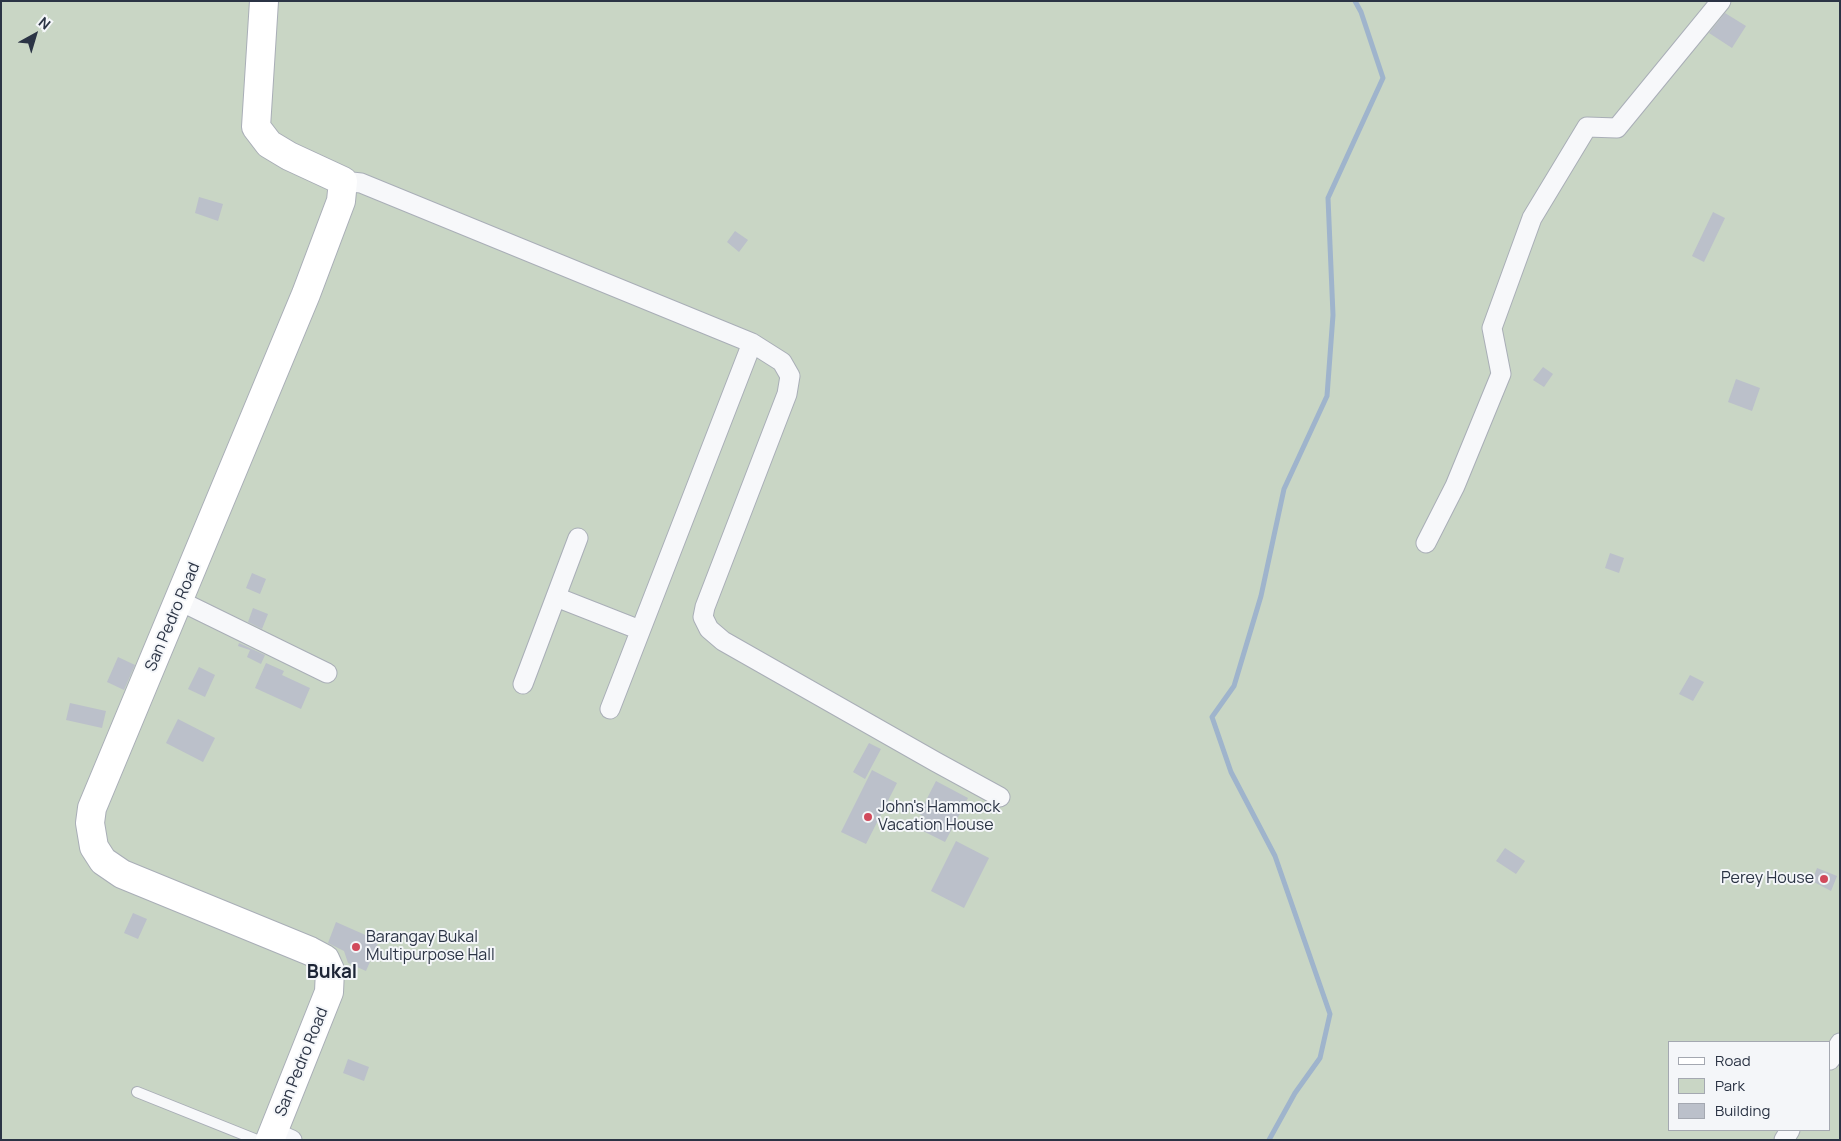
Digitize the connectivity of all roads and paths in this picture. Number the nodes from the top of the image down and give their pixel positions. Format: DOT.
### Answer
graph roads {
  1 [pos="264,1"];
  2 [pos="1721,1"];
  3 [pos="343,181"];
  4 [pos="752,343"];
  5 [pos="578,538"];
  6 [pos="1426,543"];
  7 [pos="556,597"];
  8 [pos="180,601"];
  9 [pos="640,630"];
  10 [pos="327,673"];
  11 [pos="523,684"];
  12 [pos="610,709"];
  13 [pos="1000,797"];
  14 [pos="1840,1043"];
  15 [pos="1831,1058"];
  16 [pos="136,1092"];
  17 [pos="273,1138"];
  1 -- 3 [label="street"];
  2 -- 6 [label="street"];
  3 -- 4 [label="street"];
  3 -- 8 [label="street, San Pedro Road"];
  4 -- 9 [label="street"];
  4 -- 13 [label="street"];
  5 -- 7 [label="street"];
  7 -- 9 [label="street"];
  7 -- 11 [label="street"];
  8 -- 10 [label="street"];
  8 -- 17 [label="street, San Pedro Road"];
  9 -- 12 [label="street"];
  14 -- 15 [label="street"];
  16 -- 17 [label="lane"];
}
